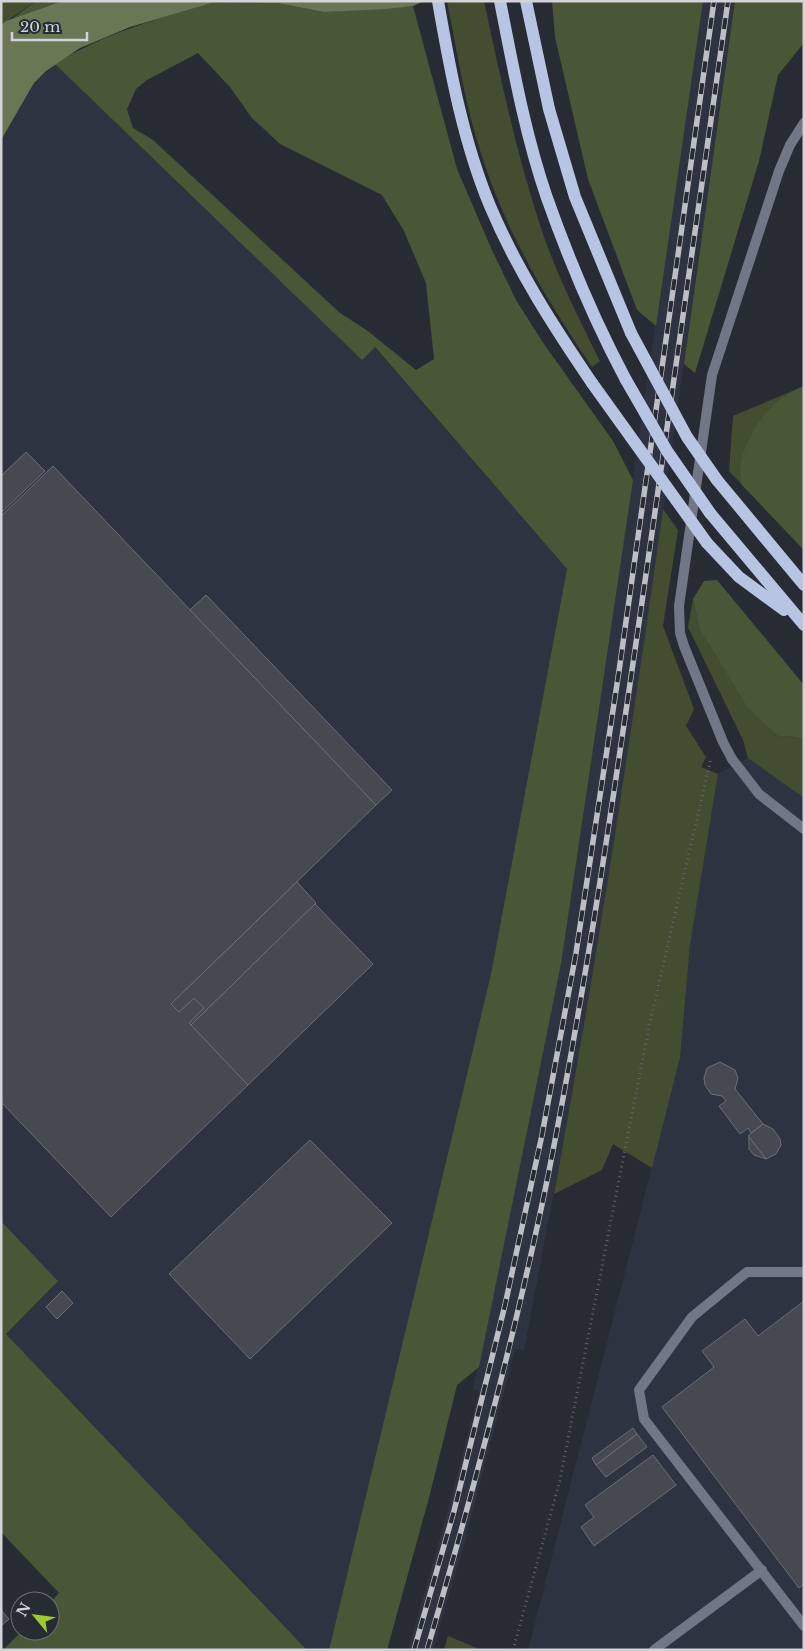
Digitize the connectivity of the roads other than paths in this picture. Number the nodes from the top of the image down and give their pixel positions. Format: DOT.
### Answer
graph roads {
  1 [pos="438,1"];
  2 [pos="500,1"];
  3 [pos="526,1"];
  4 [pos="804,124"];
  5 [pos="804,585"];
  6 [pos="802,623"];
  7 [pos="804,829"];
  8 [pos="804,1272"];
  9 [pos="762,1570"];
  10 [pos="804,1626"];
  11 [pos="654,1650"];
  1 -- 6 [label="main road, bridge"];
  2 -- 6 [label="main road, bridge"];
  3 -- 5 [label="main road, bridge"];
  4 -- 7 [label="street"];
  8 -- 9 [label="street"];
  9 -- 10 [label="street"];
  9 -- 11 [label="street"];
}
